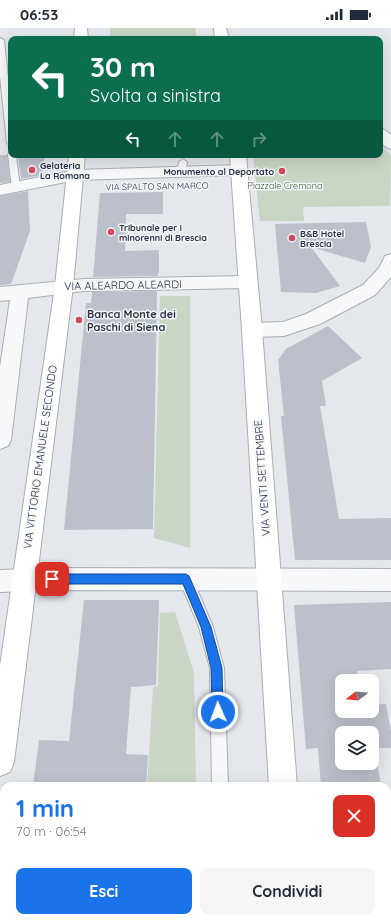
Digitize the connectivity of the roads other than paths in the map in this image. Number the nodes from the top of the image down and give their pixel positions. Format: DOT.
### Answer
graph roads {
  1 [pos="0,40"];
  2 [pos="8,115"];
  3 [pos="383,136"];
  4 [pos="391,144"];
  5 [pos="12,158"];
  6 [pos="77,158"];
  7 [pos="239,170"];
  8 [pos="75,181"];
  9 [pos="8,188"];
  10 [pos="391,260"];
  11 [pos="247,282"];
  12 [pos="64,286"];
  13 [pos="20,292"];
  14 [pos="0,294"];
  15 [pos="252,330"];
  16 [pos="0,440"];
  17 [pos="186,579"];
  18 [pos="12,580"];
  19 [pos="269,580"];
  20 [pos="391,580"];
  21 [pos="0,762"];
  22 [pos="220,782"];
  23 [pos="283,782"];
  1 -- 2 [label="lane"];
  3 -- 4 [label="street"];
  5 -- 9 [label="lane"];
  6 -- 8 [label="main road"];
  7 -- 8 [label="street, VIA SPALTO SAN MARCO"];
  7 -- 8 [label="street"];
  7 -- 11 [label="main road, VIA VENTI SETTEMBRE"];
  8 -- 9 [label="street"];
  8 -- 12 [label="main road, VIA VITTORIO EMANUELE SECONDO"];
  10 -- 15 [label="street"];
  11 -- 12 [label="street, VIA ALEARDO ALEARDI"];
  11 -- 15 [label="main road, VIA VENTI SETTEMBRE"];
  12 -- 13 [label="street, VIA ALEARDO ALEARDI"];
  12 -- 18 [label="main road, VIA VITTORIO EMANUELE SECONDO"];
  13 -- 14 [label="street, VIA ALEARDO ALEARDI"];
  13 -- 16 [label="street"];
  15 -- 19 [label="main road, VIA VENTI SETTEMBRE"];
  17 -- 18 [label="street"];
  17 -- 19 [label="street"];
  17 -- 22 [label="lane"];
  18 -- 21 [label="main road, VIA VITTORIO EMANUELE SECONDO"];
  19 -- 20 [label="street"];
  19 -- 23 [label="main road, VIA VENTI SETTEMBRE"];
}
